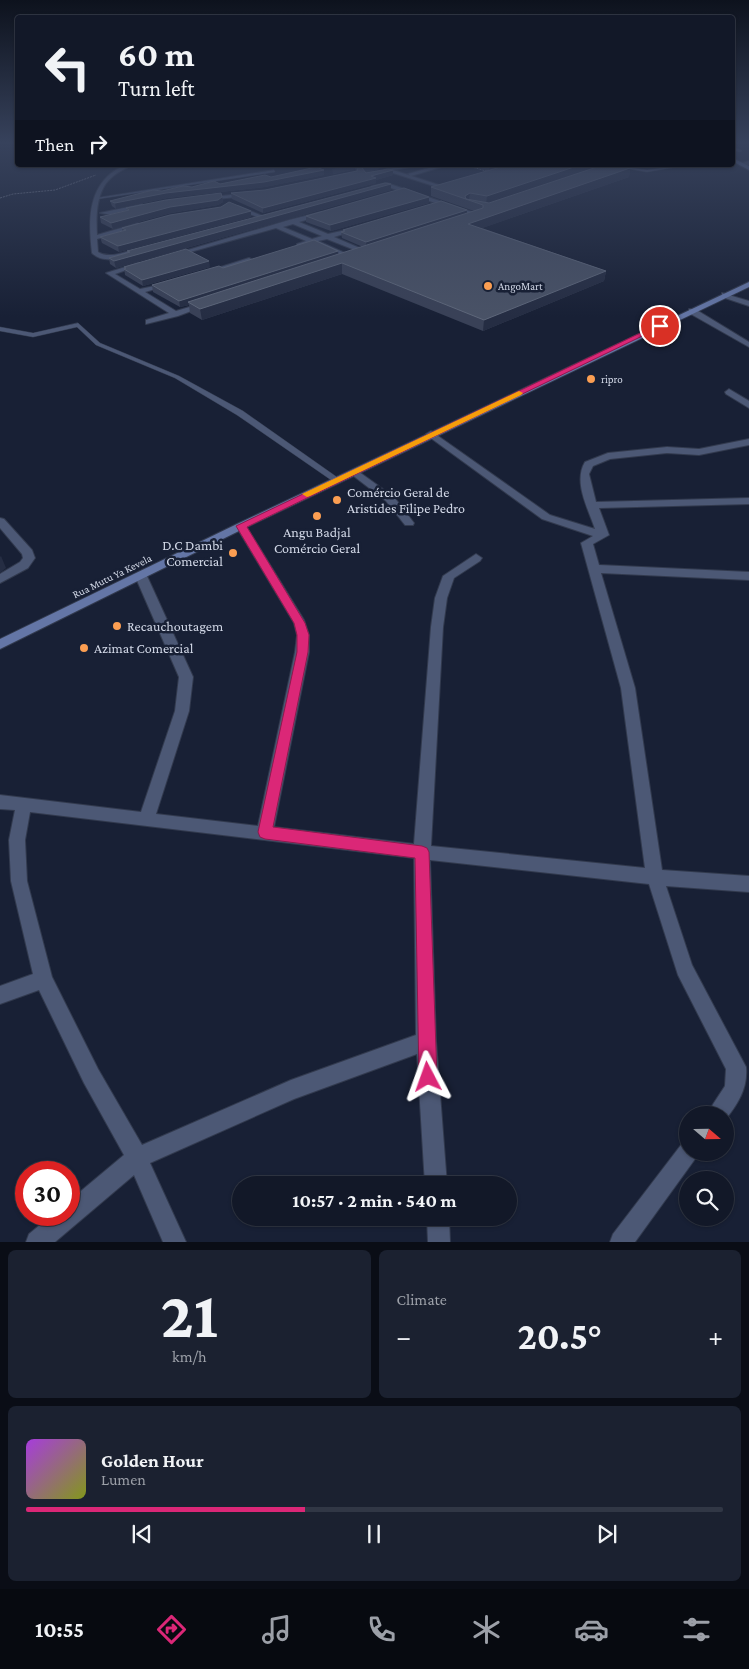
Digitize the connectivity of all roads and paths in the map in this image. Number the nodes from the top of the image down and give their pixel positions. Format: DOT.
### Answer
graph roads {
  1 [pos="97,201"];
  2 [pos="227,201"];
  3 [pos="435,201"];
  4 [pos="455,201"];
  5 [pos="441,203"];
  6 [pos="151,205"];
  7 [pos="431,206"];
  8 [pos="483,210"];
  9 [pos="330,212"];
  10 [pos="103,213"];
  11 [pos="262,217"];
  12 [pos="279,217"];
  13 [pos="470,220"];
  14 [pos="249,221"];
  15 [pos="292,222"];
  16 [pos="144,224"];
  17 [pos="278,226"];
  18 [pos="366,226"];
  19 [pos="329,237"];
  20 [pos="92,238"];
  21 [pos="314,241"];
  22 [pos="295,247"];
  23 [pos="377,250"];
  24 [pos="138,251"];
  25 [pos="367,253"];
  26 [pos="166,257"];
  27 [pos="258,257"];
  28 [pos="352,258"];
  29 [pos="343,261"];
  30 [pos="148,262"];
  31 [pos="203,274"];
  32 [pos="175,282"];
  33 [pos="749,284"];
  34 [pos="138,292"];
  35 [pos="726,294"];
  36 [pos="213,302"];
  37 [pos="749,304"];
  38 [pos="692,311"];
  39 [pos="175,314"];
  40 [pos="149,322"];
  41 [pos="0,329"];
  42 [pos="749,345"];
  43 [pos="729,392"];
  44 [pos="749,405"];
  45 [pos="431,434"];
  46 [pos="749,442"];
  47 [pos="354,472"];
  48 [pos="337,480"];
  49 [pos="749,501"];
  50 [pos="593,505"];
  51 [pos="0,521"];
  52 [pos="409,524"];
  53 [pos="241,526"];
  54 [pos="603,535"];
  55 [pos="476,558"];
  56 [pos="594,568"];
  57 [pos="141,576"];
  58 [pos="749,576"];
  59 [pos="0,579"];
  60 [pos="0,644"];
  61 [pos="0,802"];
  62 [pos="24,804"];
  63 [pos="146,820"];
  64 [pos="265,832"];
  65 [pos="422,852"];
  66 [pos="655,877"];
  67 [pos="749,884"];
  68 [pos="43,978"];
  69 [pos="0,995"];
  70 [pos="426,1040"];
  71 [pos="723,1106"];
  72 [pos="137,1158"];
  73 [pos="681,1161"];
  74 [pos="435,1176"];
  75 [pos="439,1226"];
  76 [pos="37,1242"];
  77 [pos="175,1242"];
  78 [pos="440,1242"];
  79 [pos="621,1242"];
  1 -- 20 [label="street"];
  2 -- 11 [label="street"];
  3 -- 5 [label="street"];
  4 -- 8 [label="street"];
  5 -- 7 [label="street"];
  5 -- 13 [label="street"];
  6 -- 10 [label="street"];
  9 -- 15 [label="street"];
  11 -- 14 [label="street"];
  11 -- 17 [label="street"];
  12 -- 15 [label="street"];
  15 -- 17 [label="street"];
  15 -- 19 [label="street"];
  16 -- 20 [label="street"];
  17 -- 21 [label="street"];
  17 -- 26 [label="street"];
  18 -- 19 [label="street"];
  19 -- 21 [label="street"];
  19 -- 25 [label="street"];
  20 -- 24 [label="street"];
  21 -- 22 [label="street"];
  21 -- 28 [label="street"];
  23 -- 25 [label="street"];
  25 -- 28 [label="street"];
  27 -- 31 [label="street"];
  28 -- 29 [label="street"];
  30 -- 34 [label="street"];
  32 -- 34 [label="street"];
  33 -- 35 [label="main road, Rua Mutu Ya Kevela"];
  34 -- 39 [label="street"];
  35 -- 37 [label="street"];
  35 -- 38 [label="main road, Rua Mutu Ya Kevela"];
  36 -- 39 [label="street"];
  38 -- 42 [label="street"];
  38 -- 45 [label="main road, Rua Mutu Ya Kevela"];
  39 -- 40 [label="street"];
  41 -- 48 [label="lane"];
  43 -- 44 [label="street"];
  45 -- 47 [label="main road, Rua Mutu Ya Kevela"];
  45 -- 54 [label="street"];
  46 -- 50 [label="street"];
  47 -- 48 [label="main road, Rua Mutu Ya Kevela"];
  47 -- 52 [label="street"];
  48 -- 53 [label="main road, Rua Mutu Ya Kevela"];
  49 -- 50 [label="street"];
  50 -- 54 [label="street"];
  51 -- 59 [label="street"];
  53 -- 57 [label="main road, Rua Mutu Ya Kevela"];
  53 -- 64 [label="street"];
  54 -- 56 [label="street"];
  55 -- 65 [label="street"];
  56 -- 58 [label="street"];
  56 -- 66 [label="street"];
  57 -- 60 [label="main road, Rua Mutu Ya Kevela"];
  57 -- 63 [label="street"];
  61 -- 62 [label="street"];
  62 -- 63 [label="street"];
  62 -- 68 [label="street"];
  63 -- 64 [label="street"];
  64 -- 65 [label="street"];
  65 -- 66 [label="street"];
  65 -- 70 [label="street"];
  66 -- 67 [label="street"];
  66 -- 71 [label="street"];
  68 -- 69 [label="street"];
  68 -- 72 [label="street"];
  70 -- 72 [label="street"];
  70 -- 74 [label="street"];
  72 -- 76 [label="street"];
  72 -- 77 [label="street"];
  73 -- 79 [label="street"];
  75 -- 78 [label="street"];
}
